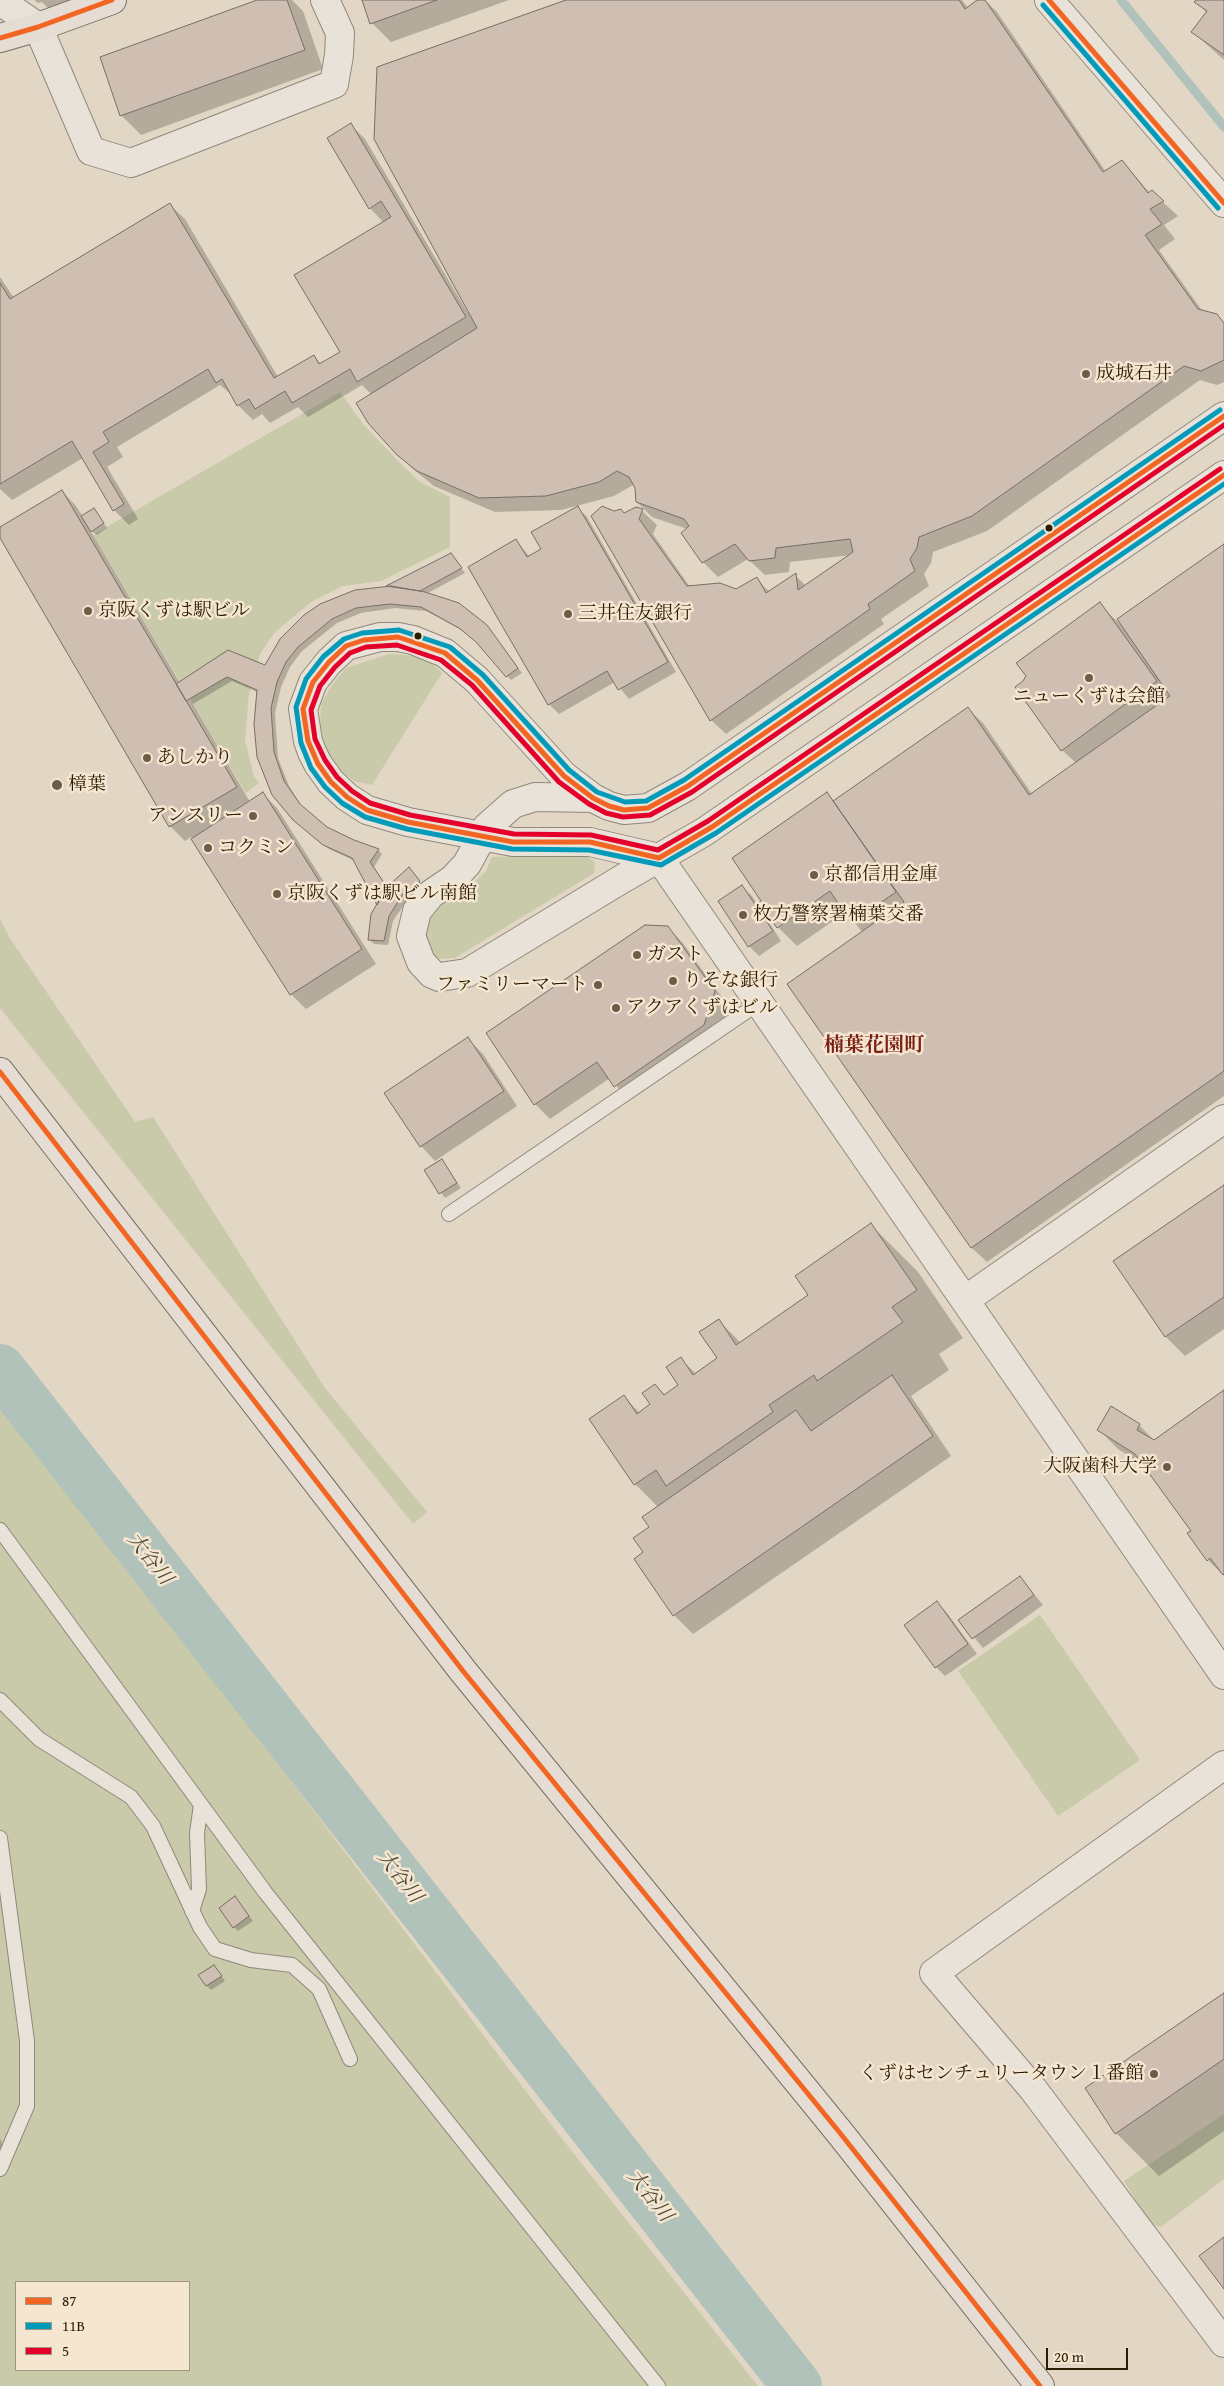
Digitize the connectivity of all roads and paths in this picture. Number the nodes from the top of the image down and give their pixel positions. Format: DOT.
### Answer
graph roads {
  1 [pos="112,0"];
  2 [pos="325,0"];
  3 [pos="1049,0"];
  4 [pos="0,1"];
  5 [pos="38,27"];
  6 [pos="0,38"];
  7 [pos="0,45"];
  8 [pos="1224,203"];
  9 [pos="1224,416"];
  10 [pos="1224,475"];
  11 [pos="593,798"];
  12 [pos="481,836"];
  13 [pos="658,858"];
  14 [pos="759,1003"];
  15 [pos="0,1072"];
  16 [pos="1224,1119"];
  17 [pos="449,1214"];
  18 [pos="965,1300"];
  19 [pos="0,1530"];
  20 [pos="1224,1675"];
  21 [pos="0,1700"];
  22 [pos="1224,1765"];
  23 [pos="201,1806"];
  24 [pos="0,1838"];
  25 [pos="192,1911"];
  26 [pos="350,2059"];
  27 [pos="0,2170"];
  28 [pos="1224,2343"];
  29 [pos="658,2386"];
  30 [pos="1040,2386"];
  1 -- 5 [label="main road"];
  2 -- 5 [label="street"];
  3 -- 8 [label="street"];
  4 -- 5 [label="street"];
  5 -- 6 [label="main road"];
  5 -- 7 [label="main road"];
  9 -- 11 [label="street"];
  10 -- 13 [label="street"];
  11 -- 12 [label="street"];
  11 -- 12 [label="street"];
  12 -- 13 [label="street"];
  12 -- 13 [label="street"];
  13 -- 14 [label="street"];
  14 -- 17 [label="lane"];
  14 -- 18 [label="street"];
  15 -- 30 [label="main road"];
  16 -- 18 [label="street"];
  18 -- 20 [label="street"];
  19 -- 23 [label="lane"];
  21 -- 25 [label="lane"];
  22 -- 28 [label="street"];
  23 -- 25 [label="lane"];
  23 -- 29 [label="lane"];
  24 -- 27 [label="lane"];
  25 -- 26 [label="lane"];
}
